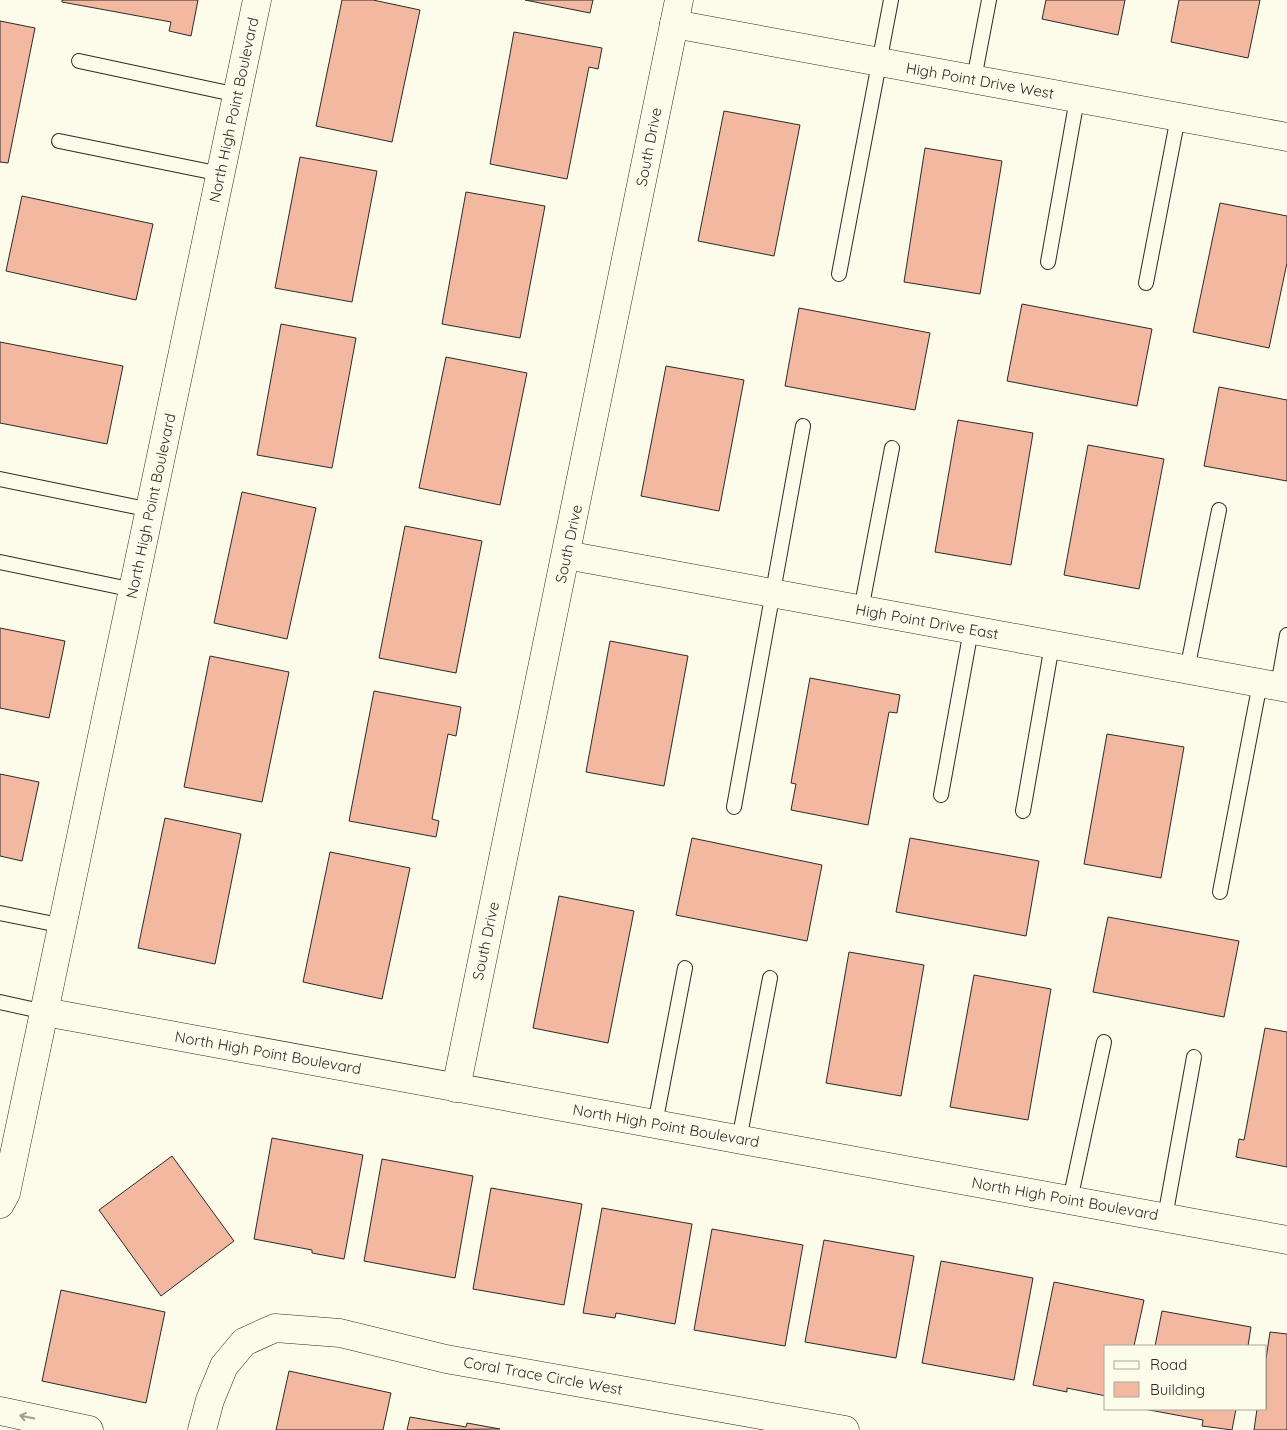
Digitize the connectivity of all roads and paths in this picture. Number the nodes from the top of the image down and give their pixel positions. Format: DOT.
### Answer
graph roads {
  1 [pos="258,0"];
  2 [pos="891,0"];
  3 [pos="989,0"];
  4 [pos="676,12"];
  5 [pos="79,61"];
  6 [pos="880,62"];
  7 [pos="974,79"];
  8 [pos="238,95"];
  9 [pos="1078,98"];
  10 [pos="1178,117"];
  11 [pos="1287,138"];
  12 [pos="59,141"];
  13 [pos="221,174"];
  14 [pos="1048,262"];
  15 [pos="840,274"];
  16 [pos="1146,283"];
  17 [pos="803,426"];
  18 [pos="892,448"];
  19 [pos="0,479"];
  20 [pos="151,510"];
  21 [pos="1219,510"];
  22 [pos="566,555"];
  23 [pos="0,562"];
  24 [pos="134,590"];
  25 [pos="773,593"];
  26 [pos="861,610"];
  27 [pos="971,630"];
  28 [pos="1287,635"];
  29 [pos="1052,645"];
  30 [pos="1187,670"];
  31 [pos="1275,686"];
  32 [pos="941,795"];
  33 [pos="734,807"];
  34 [pos="1022,810"];
  35 [pos="1220,892"];
  36 [pos="0,913"];
  37 [pos="64,926"];
  38 [pos="686,968"];
  39 [pos="770,978"];
  40 [pos="0,1002"];
  41 [pos="46,1012"];
  42 [pos="1104,1042"];
  43 [pos="1194,1057"];
  44 [pos="456,1088"];
  45 [pos="655,1124"];
  46 [pos="739,1140"];
  47 [pos="1070,1200"];
  48 [pos="0,1204"];
  49 [pos="1165,1218"];
  50 [pos="1287,1240"];
  51 [pos="0,1411"];
  52 [pos="89,1430"];
  53 [pos="202,1430"];
  54 [pos="845,1430"];
  1 -- 8 [label="street, North High Point Boulevard"];
  2 -- 6 [label="lane"];
  3 -- 7 [label="lane"];
  4 -- 6 [label="street, High Point Drive West"];
  4 -- 22 [label="street, South Drive"];
  5 -- 8 [label="lane"];
  6 -- 7 [label="street, High Point Drive West"];
  6 -- 15 [label="lane"];
  7 -- 9 [label="street, High Point Drive West"];
  8 -- 13 [label="street, North High Point Boulevard"];
  9 -- 10 [label="street, High Point Drive West"];
  9 -- 14 [label="lane"];
  10 -- 11 [label="street, High Point Drive West"];
  10 -- 16 [label="lane"];
  12 -- 13 [label="lane"];
  13 -- 20 [label="street, North High Point Boulevard"];
  17 -- 25 [label="lane"];
  18 -- 26 [label="lane"];
  19 -- 20 [label="lane"];
  20 -- 24 [label="street, North High Point Boulevard"];
  21 -- 30 [label="lane"];
  22 -- 25 [label="street, High Point Drive East"];
  22 -- 44 [label="street, South Drive"];
  23 -- 24 [label="lane"];
  24 -- 37 [label="street, North High Point Boulevard"];
  25 -- 26 [label="street, High Point Drive East"];
  25 -- 33 [label="lane"];
  26 -- 27 [label="street, High Point Drive East"];
  27 -- 29 [label="street, High Point Drive East"];
  27 -- 32 [label="lane"];
  28 -- 31 [label="lane"];
  29 -- 30 [label="street, High Point Drive East"];
  29 -- 34 [label="lane"];
  30 -- 31 [label="street, High Point Drive East"];
  31 -- 35 [label="lane"];
  36 -- 37 [label="lane"];
  37 -- 41 [label="street, North High Point Boulevard"];
  38 -- 45 [label="lane"];
  39 -- 46 [label="lane"];
  40 -- 41 [label="lane"];
  41 -- 44 [label="street, North High Point Boulevard"];
  41 -- 48 [label="street, North High Point Boulevard"];
  42 -- 47 [label="lane"];
  43 -- 49 [label="lane"];
  44 -- 45 [label="street, North High Point Boulevard"];
  45 -- 46 [label="street, North High Point Boulevard"];
  46 -- 47 [label="street, North High Point Boulevard"];
  47 -- 49 [label="street, North High Point Boulevard"];
  49 -- 50 [label="street, North High Point Boulevard"];
  52 -- 51 [label="street, one-way"];
  53 -- 54 [label="street, Coral Trace Circle West"];
}
